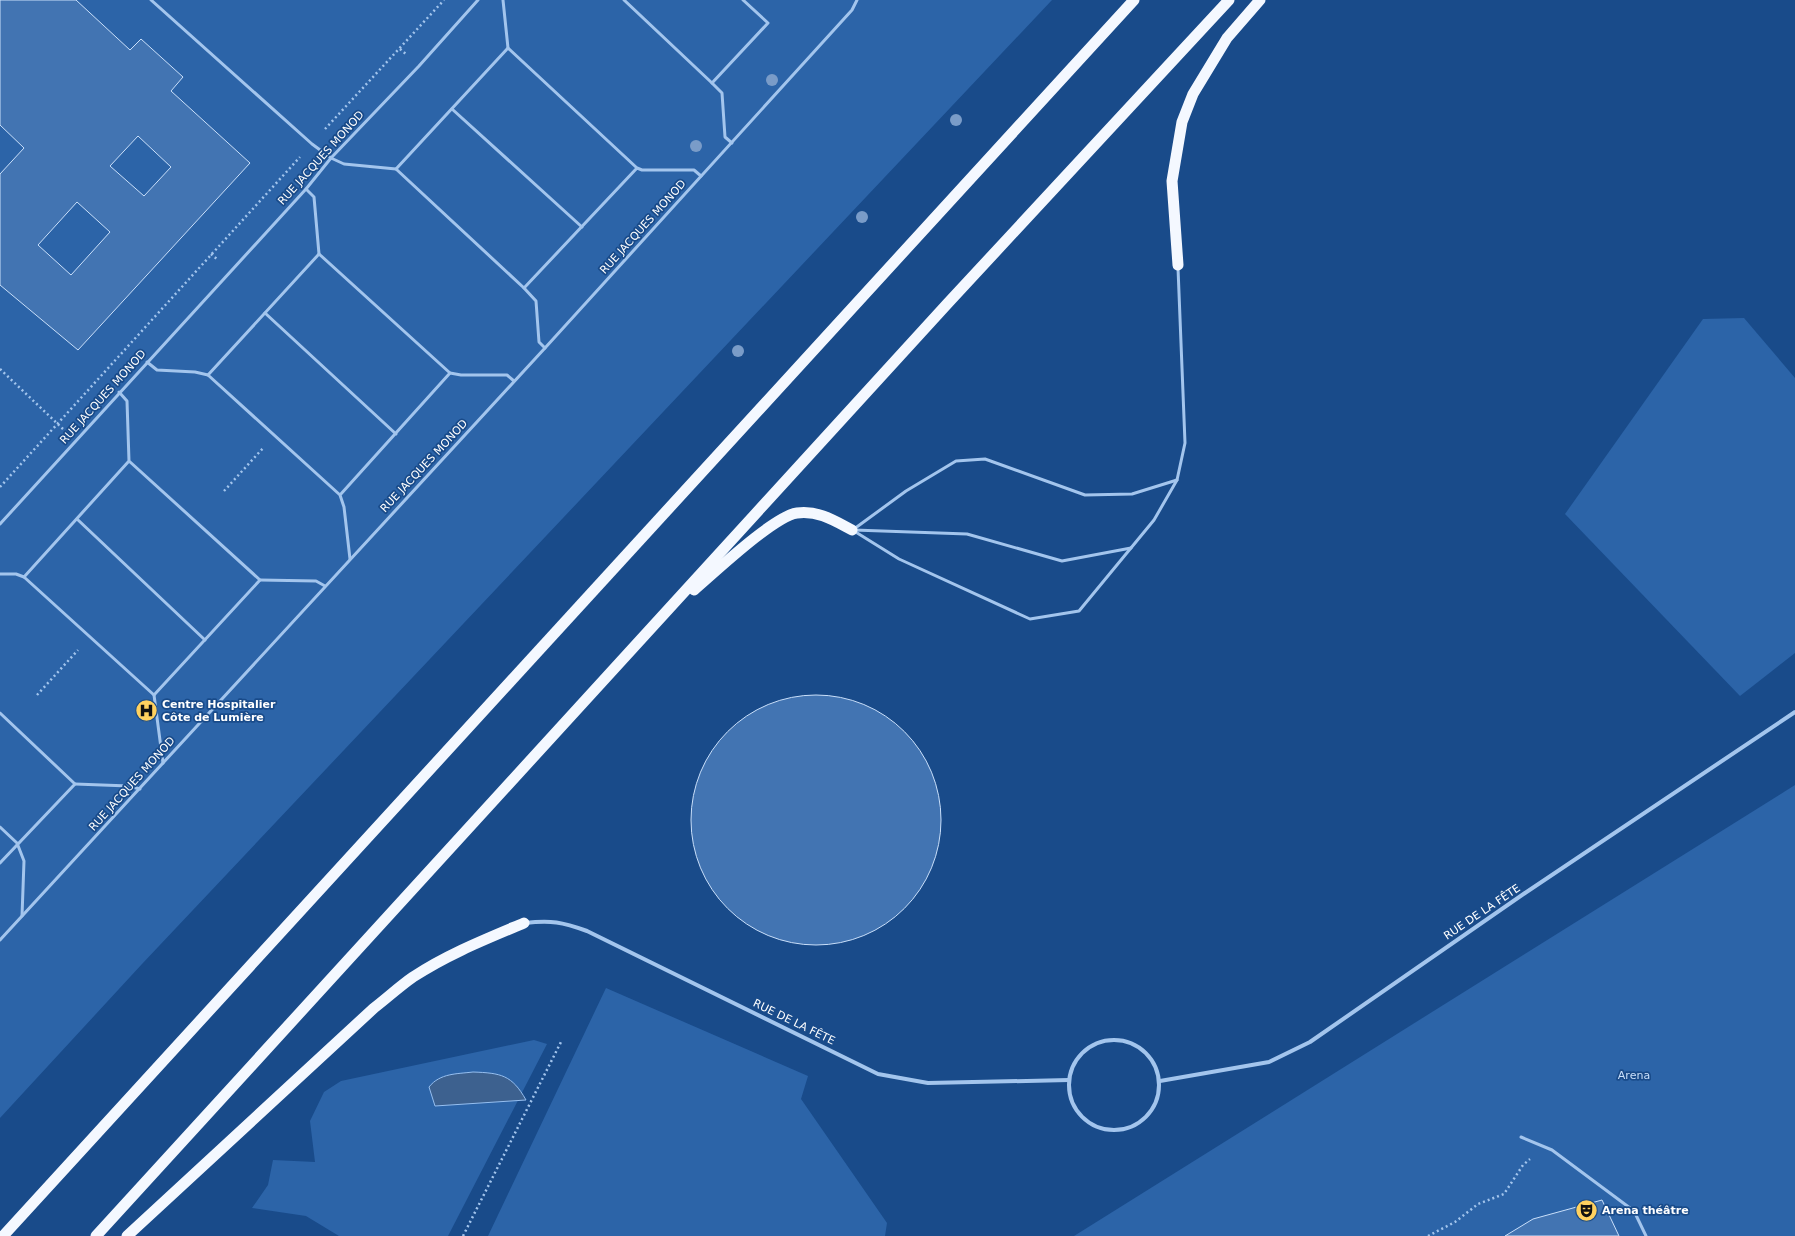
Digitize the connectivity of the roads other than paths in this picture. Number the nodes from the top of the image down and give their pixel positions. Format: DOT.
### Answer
graph roads {
  1 [pos="151,0"];
  2 [pos="478,0"];
  3 [pos="503,0"];
  4 [pos="624,0"];
  5 [pos="743,0"];
  6 [pos="857,0"];
  7 [pos="1134,0"];
  8 [pos="1229,0"];
  9 [pos="1260,0"];
  10 [pos="508,48"];
  11 [pos="712,83"];
  12 [pos="452,108"];
  13 [pos="732,143"];
  14 [pos="331,158"];
  15 [pos="637,168"];
  16 [pos="396,169"];
  17 [pos="701,176"];
  18 [pos="306,189"];
  19 [pos="582,227"];
  20 [pos="319,254"];
  21 [pos="1178,265"];
  22 [pos="524,288"];
  23 [pos="264,313"];
  24 [pos="545,348"];
  25 [pos="147,362"];
  26 [pos="450,373"];
  27 [pos="208,375"];
  28 [pos="514,381"];
  29 [pos="119,392"];
  30 [pos="396,434"];
  31 [pos="129,461"];
  32 [pos="1177,480"];
  33 [pos="340,495"];
  34 [pos="77,518"];
  35 [pos="0,524"];
  36 [pos="852,530"];
  37 [pos="1131,548"];
  38 [pos="350,559"];
  39 [pos="0,574"];
  40 [pos="24,577"];
  41 [pos="260,580"];
  42 [pos="325,586"];
  43 [pos="660,619"];
  44 [pos="205,640"];
  45 [pos="154,695"];
  46 [pos="1795,712"];
  47 [pos="0,714"];
  48 [pos="163,763"];
  49 [pos="75,784"];
  50 [pos="140,789"];
  51 [pos="0,827"];
  52 [pos="17,843"];
  53 [pos="0,863"];
  54 [pos="22,916"];
  55 [pos="524,923"];
  56 [pos="0,940"];
  57 [pos="1069,1080"];
  58 [pos="1160,1082"];
  59 [pos="1521,1137"];
  60 [pos="3,1236"];
  61 [pos="96,1236"];
  62 [pos="127,1236"];
  63 [pos="1646,1236"];
  1 -- 14 [label="lane"];
  2 -- 14 [label="lane, RUE JACQUES MONOD"];
  3 -- 10 [label="lane"];
  4 -- 11 [label="lane"];
  5 -- 11 [label="lane"];
  6 -- 13 [label="lane, RUE JACQUES MONOD"];
  7 -- 60 [label="highway"];
  8 -- 43 [label="highway"];
  9 -- 21 [label="highway"];
  10 -- 12 [label="lane"];
  10 -- 15 [label="lane"];
  11 -- 13 [label="lane"];
  12 -- 16 [label="lane"];
  12 -- 19 [label="lane"];
  13 -- 17 [label="lane, RUE JACQUES MONOD"];
  14 -- 16 [label="lane"];
  14 -- 18 [label="lane, RUE JACQUES MONOD"];
  15 -- 17 [label="lane"];
  15 -- 19 [label="lane"];
  16 -- 22 [label="lane"];
  17 -- 24 [label="lane, RUE JACQUES MONOD"];
  18 -- 20 [label="lane"];
  18 -- 25 [label="lane, RUE JACQUES MONOD"];
  19 -- 22 [label="lane"];
  20 -- 23 [label="lane"];
  20 -- 26 [label="lane"];
  21 -- 32 [label="lane"];
  22 -- 24 [label="lane"];
  23 -- 27 [label="lane"];
  23 -- 30 [label="lane"];
  24 -- 28 [label="lane, RUE JACQUES MONOD"];
  25 -- 27 [label="lane"];
  25 -- 29 [label="lane, RUE JACQUES MONOD"];
  26 -- 28 [label="lane"];
  26 -- 30 [label="lane"];
  27 -- 33 [label="lane"];
  28 -- 38 [label="lane, RUE JACQUES MONOD"];
  29 -- 31 [label="lane"];
  29 -- 35 [label="lane, RUE JACQUES MONOD"];
  30 -- 33 [label="lane"];
  31 -- 34 [label="lane"];
  31 -- 41 [label="lane"];
  32 -- 36 [label="lane"];
  32 -- 37 [label="lane"];
  33 -- 38 [label="lane"];
  34 -- 40 [label="lane"];
  34 -- 44 [label="lane"];
  36 -- 37 [label="lane"];
  36 -- 37 [label="lane"];
  36 -- 43 [label="highway"];
  38 -- 42 [label="lane, RUE JACQUES MONOD"];
  39 -- 40 [label="lane"];
  40 -- 45 [label="lane"];
  41 -- 42 [label="lane"];
  41 -- 44 [label="lane"];
  42 -- 48 [label="lane, RUE JACQUES MONOD"];
  43 -- 61 [label="highway"];
  44 -- 45 [label="lane"];
  45 -- 48 [label="lane"];
  46 -- 58 [label="street, RUE DE LA FÊTE"];
  47 -- 49 [label="lane"];
  48 -- 50 [label="lane, RUE JACQUES MONOD"];
  49 -- 50 [label="lane"];
  49 -- 52 [label="lane"];
  50 -- 54 [label="lane, RUE JACQUES MONOD"];
  51 -- 52 [label="lane"];
  52 -- 53 [label="lane"];
  52 -- 54 [label="lane"];
  54 -- 56 [label="lane, RUE JACQUES MONOD"];
  55 -- 57 [label="street, RUE DE LA FÊTE"];
  55 -- 62 [label="highway"];
  57 -- 58 [label="street"];
  57 -- 58 [label="street"];
  59 -- 63 [label="lane"];
}
